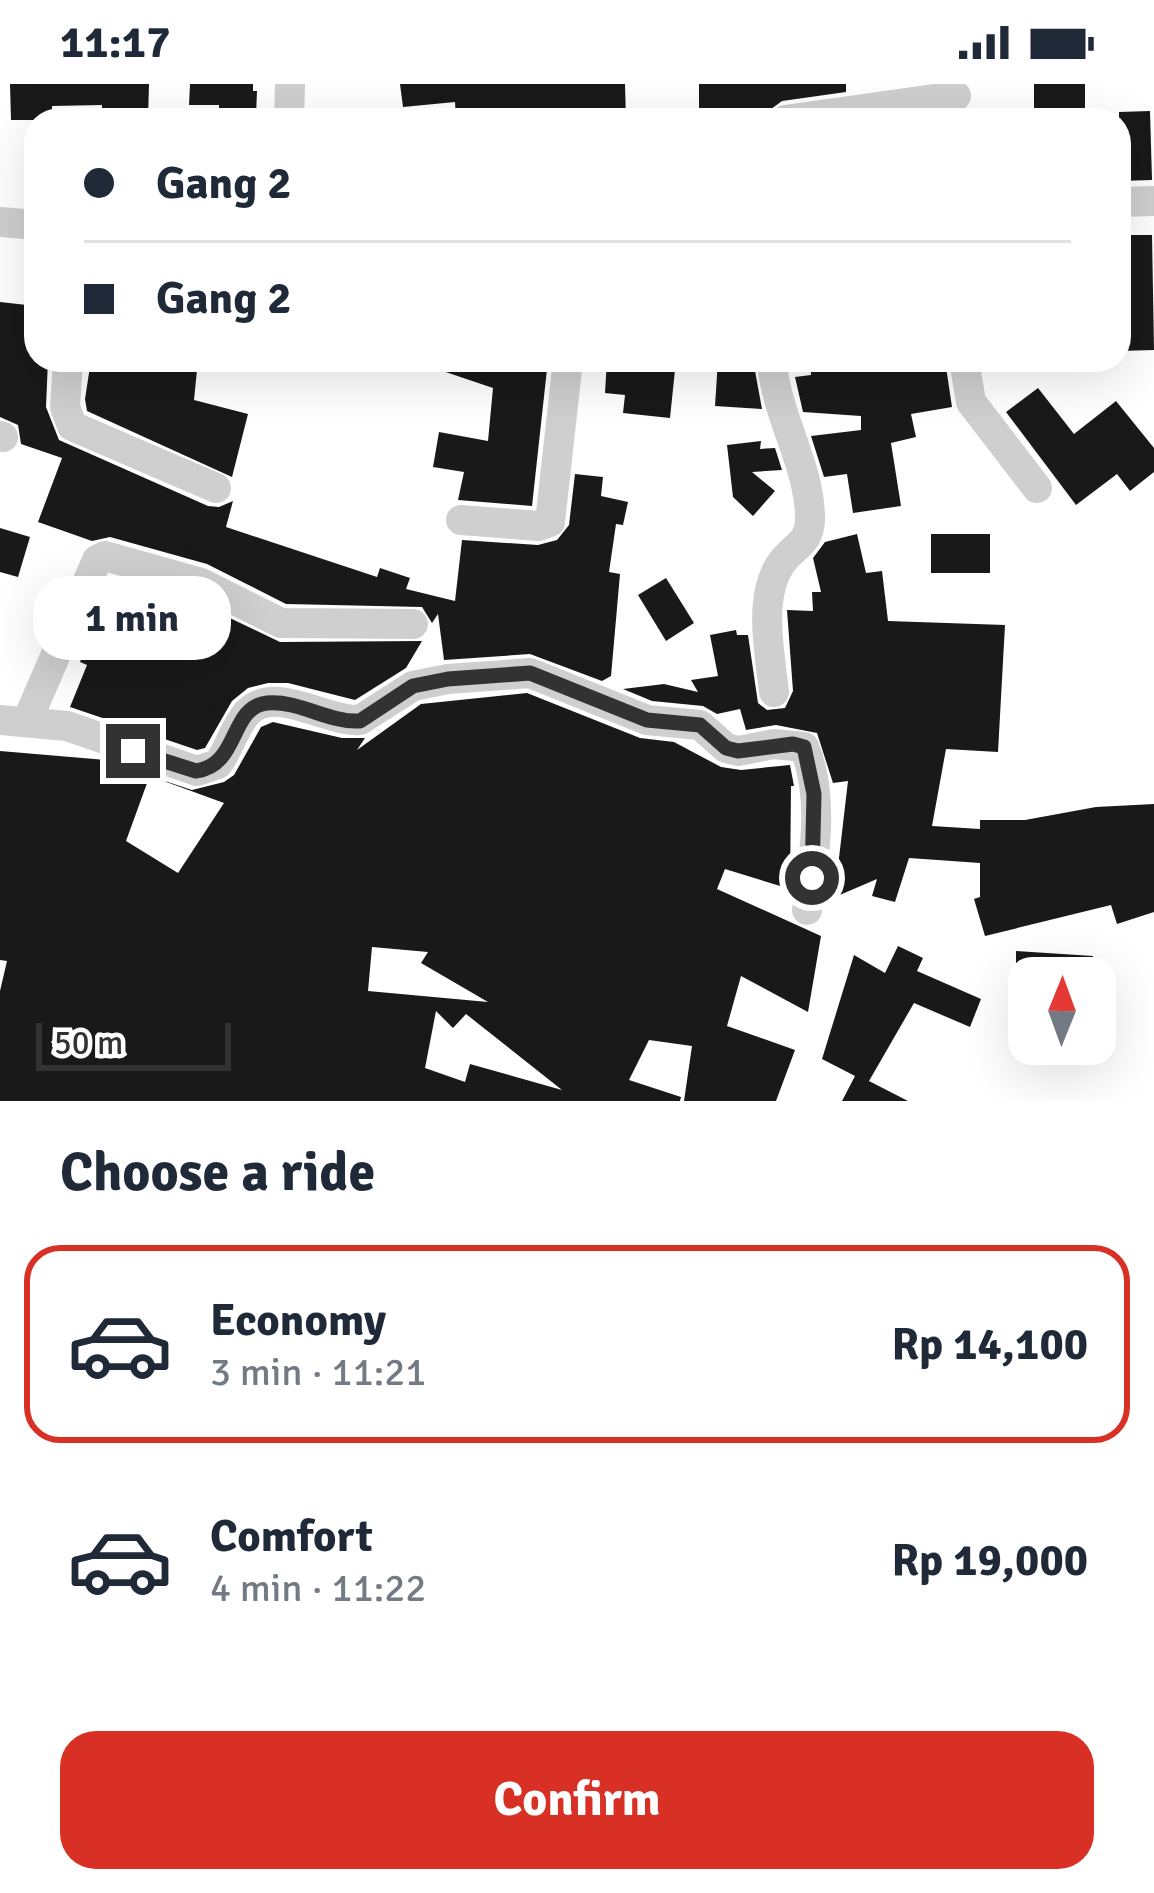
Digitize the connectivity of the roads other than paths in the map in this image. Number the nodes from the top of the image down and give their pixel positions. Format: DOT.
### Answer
graph roads {
  1 [pos="956,100"];
  2 [pos="887,108"];
  3 [pos="67,372"];
  4 [pos="567,372"];
  5 [pos="773,372"];
  6 [pos="966,372"];
  7 [pos="216,488"];
  8 [pos="1036,488"];
  9 [pos="461,520"];
  10 [pos="413,623"];
  11 [pos="774,692"];
  12 [pos="14,721"];
  13 [pos="807,910"];
  1 -- 2 [label="street"];
  3 -- 7 [label="street"];
  4 -- 9 [label="street"];
  5 -- 11 [label="street"];
  6 -- 8 [label="street"];
  10 -- 12 [label="street"];
  12 -- 13 [label="street"];
}
